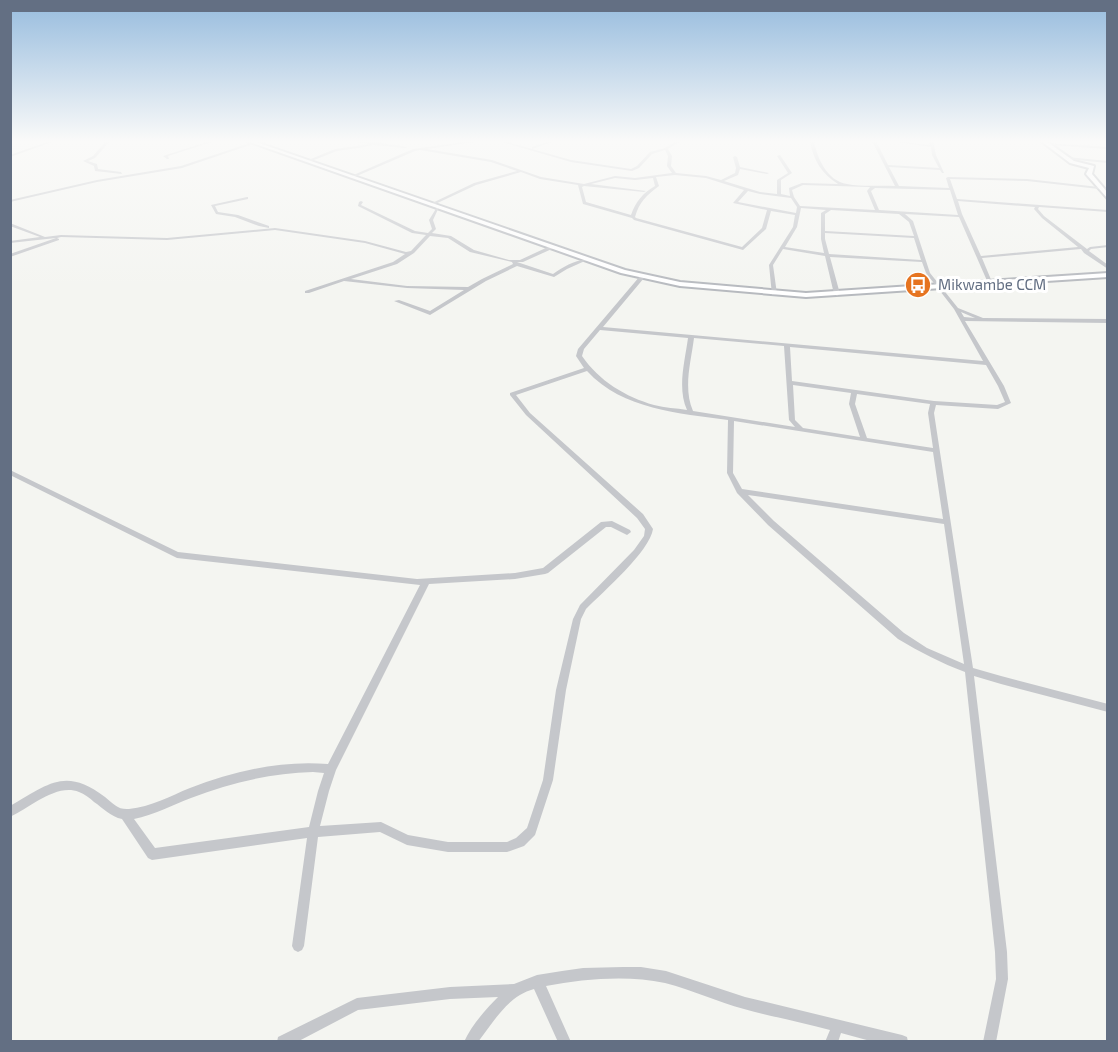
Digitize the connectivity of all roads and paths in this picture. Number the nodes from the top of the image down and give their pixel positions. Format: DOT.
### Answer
graph roads {
  1 [pos="59,190"];
  2 [pos="388,190"];
  3 [pos="462,190"];
  4 [pos="581,190"];
  5 [pos="632,190"];
  6 [pos="746,190"];
  7 [pos="752,190"];
  8 [pos="779,190"];
  9 [pos="790,190"];
  10 [pos="872,190"];
  11 [pos="951,190"];
  12 [pos="644,191"];
  13 [pos="779,196"];
  14 [pos="792,197"];
  15 [pos="247,198"];
  16 [pos="955,200"];
  17 [pos="10,201"];
  18 [pos="361,202"];
  19 [pos="430,205"];
  20 [pos="799,207"];
  21 [pos="438,208"];
  22 [pos="817,208"];
  23 [pos="1037,208"];
  24 [pos="830,209"];
  25 [pos="769,210"];
  26 [pos="1107,211"];
  27 [pos="878,212"];
  28 [pos="823,213"];
  29 [pos="901,213"];
  30 [pos="796,214"];
  31 [pos="961,216"];
  32 [pos="633,217"];
  33 [pos="10,224"];
  34 [pos="275,229"];
  35 [pos="823,232"];
  36 [pos="429,235"];
  37 [pos="67,236"];
  38 [pos="44,237"];
  39 [pos="916,237"];
  40 [pos="10,242"];
  41 [pos="1107,246"];
  42 [pos="552,247"];
  43 [pos="1080,248"];
  44 [pos="783,249"];
  45 [pos="1086,252"];
  46 [pos="410,253"];
  47 [pos="826,255"];
  48 [pos="10,256"];
  49 [pos="980,257"];
  50 [pos="585,260"];
  51 [pos="510,261"];
  52 [pos="922,261"];
  53 [pos="517,264"];
  54 [pos="1107,268"];
  55 [pos="1107,275"];
  56 [pos="642,277"];
  57 [pos="345,280"];
  58 [pos="990,282"];
  59 [pos="939,285"];
  60 [pos="470,289"];
  61 [pos="307,292"];
  62 [pos="774,294"];
  63 [pos="837,294"];
  64 [pos="397,301"];
  65 [pos="956,309"];
  66 [pos="962,319"];
  67 [pos="988,320"];
  68 [pos="1107,321"];
  69 [pos="598,328"];
  70 [pos="691,337"];
  71 [pos="787,346"];
  72 [pos="988,363"];
  73 [pos="586,369"];
  74 [pos="791,383"];
  75 [pos="854,391"];
  76 [pos="934,403"];
  77 [pos="691,413"];
  78 [pos="731,419"];
  79 [pos="792,420"];
  80 [pos="782,426"];
  81 [pos="800,428"];
  82 [pos="864,438"];
  83 [pos="934,450"];
  84 [pos="10,471"];
  85 [pos="740,491"];
  86 [pos="946,522"];
  87 [pos="627,532"];
  88 [pos="426,582"];
  89 [pos="969,669"];
  90 [pos="1107,708"];
  91 [pos="332,769"];
  92 [pos="10,812"];
  93 [pos="124,815"];
  94 [pos="312,832"];
  95 [pos="298,946"];
  96 [pos="537,981"];
  97 [pos="515,990"];
  98 [pos="838,1026"];
  99 [pos="283,1041"];
  100 [pos="470,1041"];
  101 [pos="565,1041"];
  102 [pos="831,1041"];
  103 [pos="902,1041"];
  104 [pos="989,1041"];
  1 -- 17 [label="street"];
  2 -- 19 [label="main road"];
  3 -- 19 [label="street"];
  4 -- 32 [label="street"];
  5 -- 12 [label="street"];
  6 -- 25 [label="street"];
  7 -- 13 [label="street"];
  8 -- 13 [label="street"];
  9 -- 14 [label="street"];
  10 -- 27 [label="street"];
  11 -- 16 [label="street"];
  12 -- 32 [label="street"];
  13 -- 14 [label="street"];
  14 -- 20 [label="street"];
  15 -- 34 [label="street"];
  16 -- 23 [label="street"];
  16 -- 31 [label="street"];
  18 -- 36 [label="street"];
  19 -- 21 [label="main road"];
  20 -- 22 [label="street"];
  20 -- 30 [label="street"];
  21 -- 36 [label="street"];
  21 -- 42 [label="main road"];
  22 -- 24 [label="street"];
  22 -- 28 [label="street"];
  23 -- 26 [label="street"];
  23 -- 43 [label="street"];
  24 -- 27 [label="street"];
  24 -- 28 [label="street"];
  25 -- 30 [label="street"];
  25 -- 32 [label="street"];
  27 -- 29 [label="street"];
  28 -- 35 [label="street"];
  29 -- 31 [label="street"];
  29 -- 39 [label="street"];
  30 -- 44 [label="street"];
  31 -- 49 [label="street"];
  33 -- 38 [label="street"];
  34 -- 37 [label="street"];
  34 -- 46 [label="street"];
  35 -- 39 [label="street"];
  35 -- 47 [label="street"];
  36 -- 46 [label="street"];
  36 -- 51 [label="street"];
  37 -- 38 [label="street"];
  37 -- 48 [label="street"];
  38 -- 40 [label="street"];
  39 -- 52 [label="street"];
  41 -- 45 [label="street"];
  42 -- 50 [label="main road"];
  42 -- 51 [label="street"];
  43 -- 45 [label="street"];
  43 -- 49 [label="street"];
  44 -- 47 [label="street"];
  44 -- 62 [label="street"];
  45 -- 54 [label="street"];
  46 -- 57 [label="street"];
  47 -- 52 [label="street"];
  47 -- 63 [label="street"];
  49 -- 58 [label="street"];
  50 -- 53 [label="street"];
  50 -- 56 [label="main road"];
  51 -- 53 [label="street"];
  52 -- 59 [label="street"];
  53 -- 60 [label="street"];
  55 -- 58 [label="main road"];
  56 -- 62 [label="main road"];
  56 -- 69 [label="street"];
  57 -- 60 [label="street"];
  57 -- 61 [label="street"];
  58 -- 59 [label="main road"];
  59 -- 63 [label="main road"];
  59 -- 65 [label="street"];
  60 -- 64 [label="street"];
  62 -- 63 [label="main road"];
  65 -- 66 [label="street"];
  65 -- 67 [label="street"];
  66 -- 67 [label="street"];
  66 -- 72 [label="street"];
  67 -- 68 [label="street"];
  69 -- 70 [label="street"];
  69 -- 73 [label="street"];
  70 -- 71 [label="street"];
  70 -- 77 [label="street"];
  71 -- 72 [label="street"];
  71 -- 74 [label="street"];
  72 -- 76 [label="street"];
  73 -- 77 [label="street"];
  73 -- 94 [label="street"];
  74 -- 75 [label="street"];
  74 -- 79 [label="street"];
  75 -- 76 [label="street"];
  75 -- 82 [label="street"];
  76 -- 83 [label="street"];
  77 -- 78 [label="street"];
  78 -- 80 [label="street"];
  78 -- 85 [label="street"];
  79 -- 80 [label="street"];
  79 -- 81 [label="street"];
  80 -- 81 [label="street"];
  81 -- 82 [label="street"];
  82 -- 83 [label="street"];
  83 -- 86 [label="street"];
  84 -- 88 [label="street"];
  85 -- 86 [label="street"];
  85 -- 89 [label="street"];
  86 -- 89 [label="street"];
  87 -- 88 [label="street"];
  88 -- 91 [label="street"];
  89 -- 90 [label="street"];
  89 -- 104 [label="street"];
  91 -- 93 [label="street"];
  91 -- 94 [label="street"];
  92 -- 93 [label="street"];
  93 -- 94 [label="street"];
  94 -- 95 [label="street"];
  96 -- 97 [label="street"];
  96 -- 98 [label="street"];
  96 -- 101 [label="street"];
  97 -- 99 [label="street"];
  97 -- 100 [label="street"];
  98 -- 102 [label="street"];
  98 -- 103 [label="street"];
}
